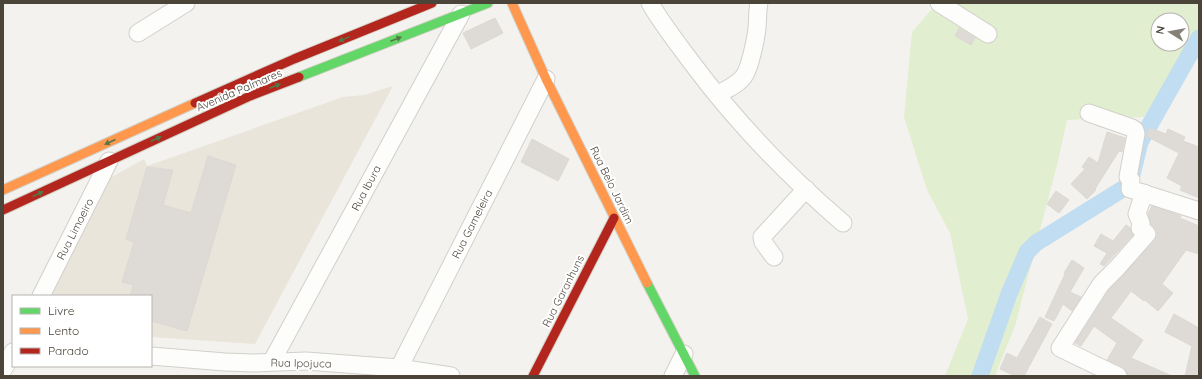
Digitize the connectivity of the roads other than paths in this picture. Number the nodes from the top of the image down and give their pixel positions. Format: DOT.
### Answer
graph roads {
  1 [pos="186,3"];
  2 [pos="432,3"];
  3 [pos="488,3"];
  4 [pos="512,3"];
  5 [pos="650,3"];
  6 [pos="759,3"];
  7 [pos="939,3"];
  8 [pos="460,14"];
  9 [pos="138,32"];
  10 [pos="988,34"];
  11 [pos="546,79"];
  12 [pos="716,95"];
  13 [pos="1089,113"];
  14 [pos="109,161"];
  15 [pos="1134,186"];
  16 [pos="806,189"];
  17 [pos="3,190"];
  18 [pos="3,210"];
  19 [pos="1199,211"];
  20 [pos="614,218"];
  21 [pos="843,223"];
  22 [pos="774,258"];
  23 [pos="42,295"];
  24 [pos="12,354"];
  25 [pos="684,354"];
  26 [pos="152,356"];
  27 [pos="272,361"];
  28 [pos="399,368"];
  29 [pos="3,370"];
  30 [pos="451,376"];
  31 [pos="533,376"];
  32 [pos="672,376"];
  33 [pos="695,376"];
  34 [pos="1118,376"];
  1 -- 9 [label="street"];
  2 -- 17 [label="main road, Avenida Palmares, one-way"];
  3 -- 8 [label="main road, Avenida Palmares"];
  4 -- 11 [label="main road, Rua Belo Jardim"];
  5 -- 12 [label="street"];
  6 -- 12 [label="street"];
  7 -- 10 [label="street"];
  14 -- 8 [label="main road, Avenida Palmares, one-way"];
  8 -- 27 [label="street, Rua Ibura"];
  11 -- 20 [label="main road, Rua Belo Jardim"];
  11 -- 28 [label="street, Rua Gameleira"];
  12 -- 16 [label="street"];
  13 -- 15 [label="street"];
  18 -- 14 [label="main road, Avenida Palmares, one-way"];
  14 -- 23 [label="street, Rua Limoeiro"];
  15 -- 19 [label="street"];
  15 -- 34 [label="street"];
  16 -- 21 [label="street"];
  16 -- 22 [label="street"];
  20 -- 25 [label="main road, Rua Belo Jardim"];
  20 -- 31 [label="main road, Rua Garanhuns"];
  24 -- 29 [label="street"];
  25 -- 32 [label="street"];
  25 -- 33 [label="main road, Rua Belo Jardim"];
  26 -- 27 [label="street, Rua Ipojuca"];
  27 -- 28 [label="street, Rua Ipojuca"];
  28 -- 30 [label="street, Rua Ipojuca"];
}
